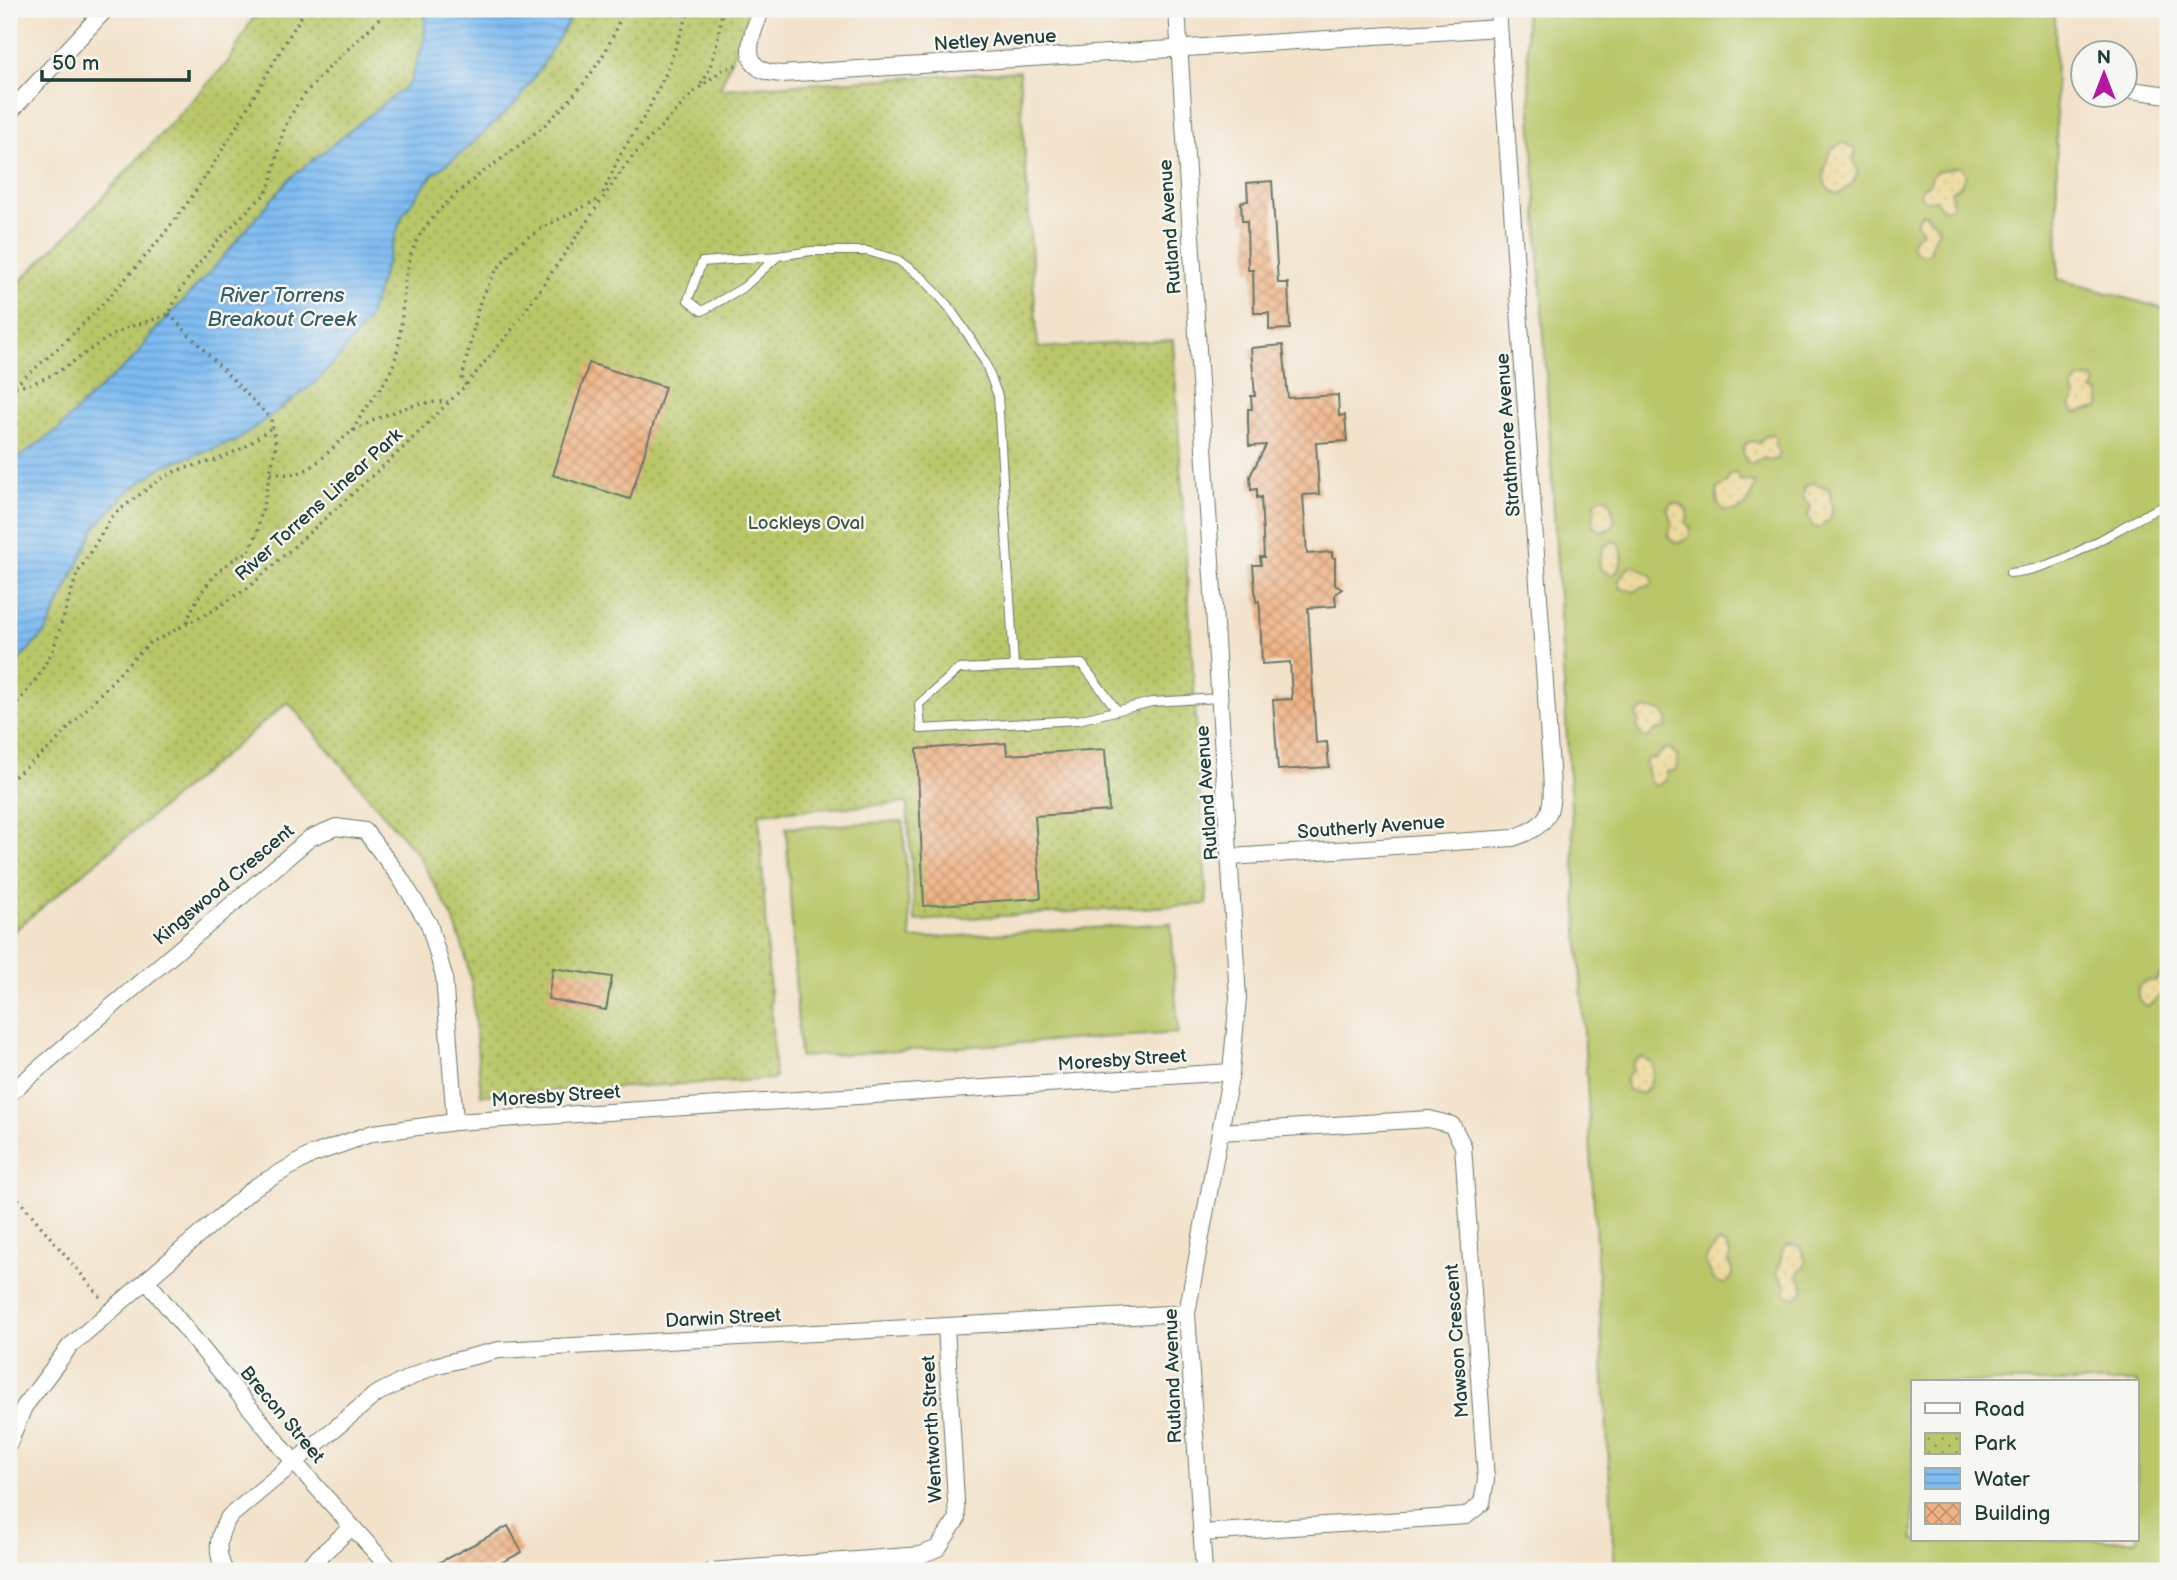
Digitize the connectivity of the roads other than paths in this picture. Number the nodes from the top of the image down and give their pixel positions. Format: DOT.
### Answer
graph roads {
  1 [pos="106,9"];
  2 [pos="762,9"];
  3 [pos="1177,9"];
  4 [pos="1498,9"];
  5 [pos="1499,28"];
  6 [pos="1180,49"];
  7 [pos="2138,91"];
  8 [pos="2168,95"];
  9 [pos="9,113"];
  10 [pos="778,256"];
  11 [pos="2168,504"];
  12 [pos="2010,573"];
  13 [pos="1014,666"];
  14 [pos="1221,698"];
  15 [pos="1117,710"];
  16 [pos="1513,838"];
  17 [pos="1231,857"];
  18 [pos="1231,1072"];
  19 [pos="9,1094"];
  20 [pos="456,1122"];
  21 [pos="1221,1132"];
  22 [pos="146,1280"];
  23 [pos="1187,1313"];
  24 [pos="946,1326"];
  25 [pos="9,1443"];
  26 [pos="294,1462"];
  27 [pos="352,1527"];
  28 [pos="1201,1533"];
  29 [pos="225,1571"];
  30 [pos="303,1571"];
  31 [pos="391,1571"];
  32 [pos="711,1571"];
  33 [pos="1204,1571"];
  1 -- 9 [label="street"];
  2 -- 6 [label="street, Netley Avenue"];
  3 -- 6 [label="street, Rutland Avenue"];
  4 -- 5 [label="street, Strathmore Avenue"];
  5 -- 6 [label="street, Netley Avenue"];
  5 -- 16 [label="street, Strathmore Avenue"];
  6 -- 14 [label="street, Rutland Avenue"];
  7 -- 8 [label="street"];
  10 -- 10 [label="lane"];
  10 -- 13 [label="lane"];
  11 -- 12 [label="lane"];
  13 -- 15 [label="lane"];
  13 -- 15 [label="lane"];
  14 -- 15 [label="lane"];
  14 -- 17 [label="street, Rutland Avenue"];
  16 -- 17 [label="street, Southerly Avenue"];
  17 -- 18 [label="street, Rutland Avenue"];
  18 -- 20 [label="street, Moresby Street"];
  18 -- 21 [label="street, Rutland Avenue"];
  19 -- 20 [label="street, Kingswood Crescent"];
  20 -- 22 [label="street, Moresby Street"];
  21 -- 23 [label="street, Rutland Avenue"];
  21 -- 28 [label="street, Mawson Crescent"];
  22 -- 25 [label="street, Moresby Street"];
  22 -- 26 [label="street, Brecon Street"];
  23 -- 24 [label="street, Darwin Street"];
  23 -- 28 [label="street, Rutland Avenue"];
  24 -- 26 [label="street, Darwin Street"];
  24 -- 32 [label="street, Wentworth Street"];
  26 -- 27 [label="street, Brecon Street"];
  26 -- 29 [label="street, Darwin Street"];
  27 -- 30 [label="street"];
  27 -- 31 [label="street, Brecon Street"];
  28 -- 33 [label="street, Rutland Avenue"];
}
